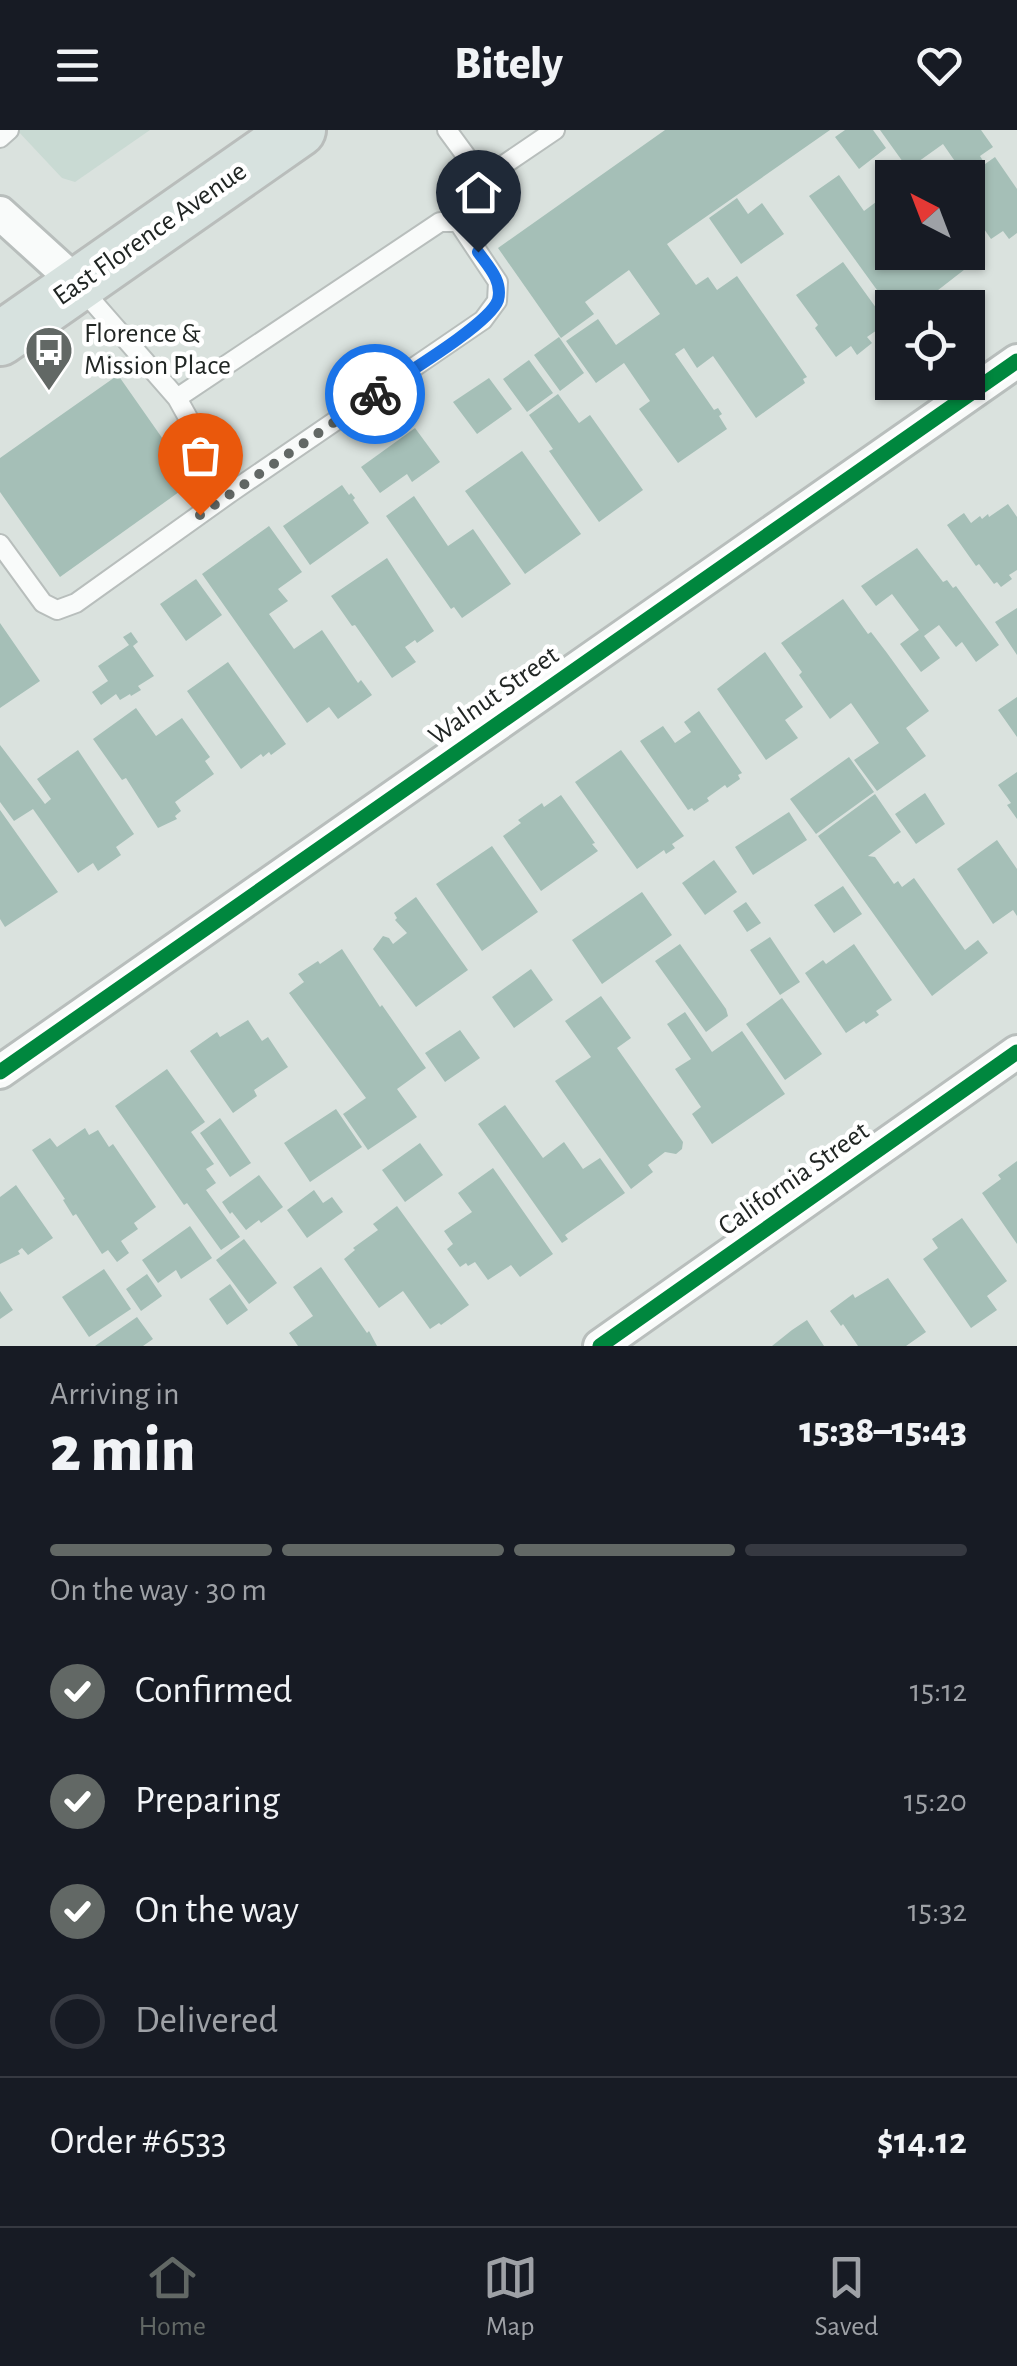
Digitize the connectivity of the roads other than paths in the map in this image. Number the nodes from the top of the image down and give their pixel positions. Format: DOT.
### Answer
graph roads {
  1 [pos="8,130"];
  2 [pos="299,130"];
  3 [pos="446,130"];
  4 [pos="555,130"];
  5 [pos="0,138"];
  6 [pos="0,213"];
  7 [pos="78,284"];
  8 [pos="0,339"];
  9 [pos="1017,361"];
  10 [pos="177,398"];
  11 [pos="230,492"];
  12 [pos="0,544"];
  13 [pos="1017,1052"];
  14 [pos="0,1072"];
  15 [pos="600,1346"];
  1 -- 5 [label="lane"];
  2 -- 7 [label="main road, East Florence Avenue"];
  3 -- 4 [label="lane"];
  6 -- 7 [label="street"];
  7 -- 8 [label="main road, East Florence Avenue"];
  7 -- 10 [label="lane"];
  9 -- 14 [label="street, Walnut Street"];
  10 -- 11 [label="lane"];
  10 -- 11 [label="lane"];
  11 -- 12 [label="lane"];
  13 -- 15 [label="street, California Street"];
}
